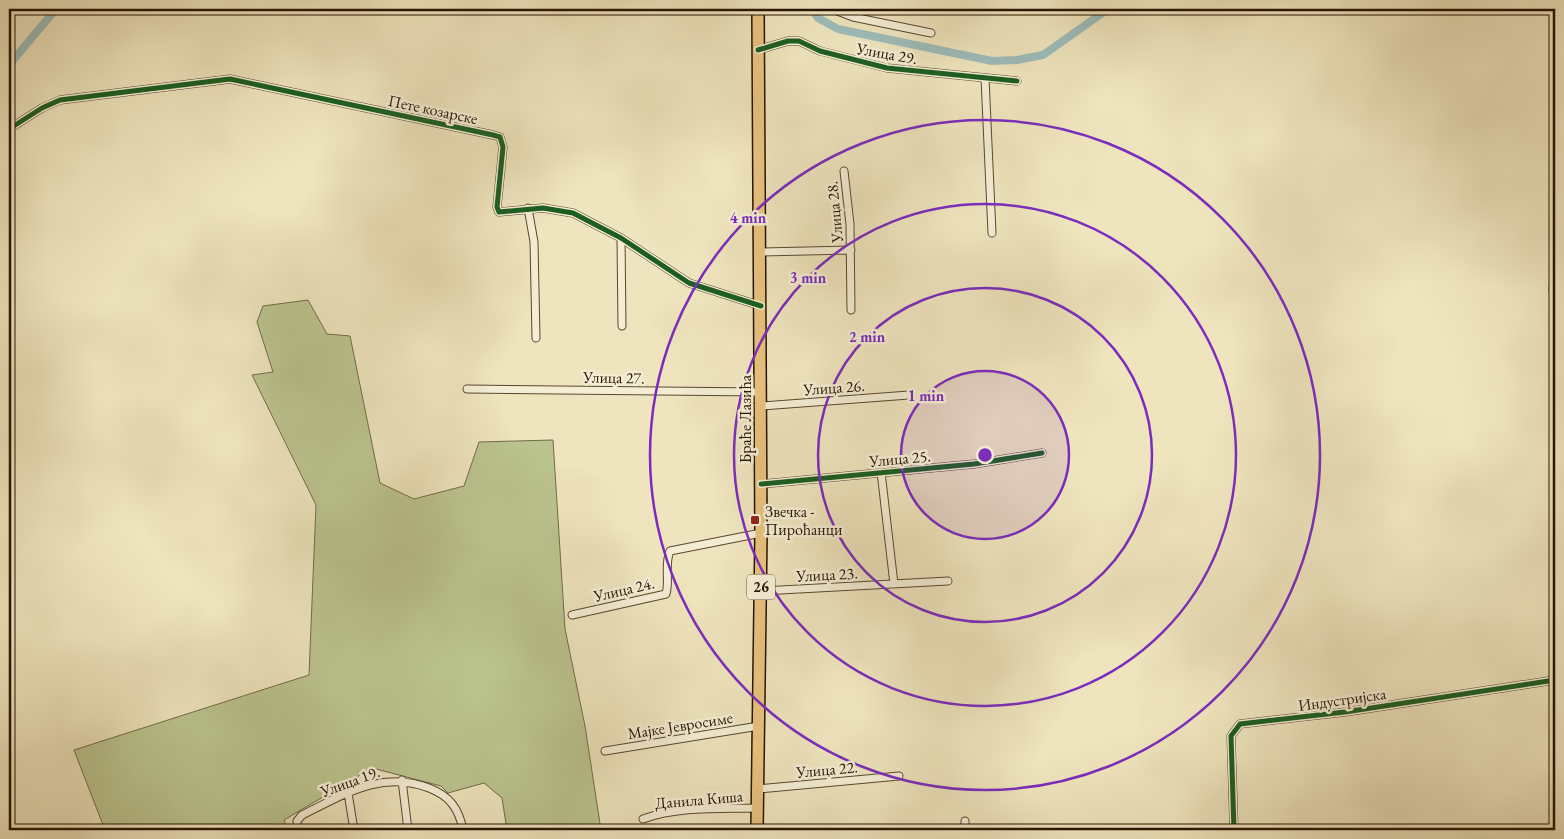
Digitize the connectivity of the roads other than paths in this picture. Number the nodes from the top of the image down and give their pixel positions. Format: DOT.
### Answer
graph roads {
  1 [pos="758,9"];
  2 [pos="832,9"];
  3 [pos="931,33"];
  4 [pos="758,50"];
  5 [pos="985,78"];
  6 [pos="1017,81"];
  7 [pos="9,129"];
  8 [pos="844,171"];
  9 [pos="528,208"];
  10 [pos="992,233"];
  11 [pos="621,238"];
  12 [pos="851,250"];
  13 [pos="760,252"];
  14 [pos="1555,257"];
  15 [pos="1552,290"];
  16 [pos="761,306"];
  17 [pos="851,310"];
  18 [pos="622,326"];
  19 [pos="536,338"];
  20 [pos="467,389"];
  21 [pos="761,392"];
  22 [pos="909,394"];
  23 [pos="761,406"];
  24 [pos="1042,453"];
  25 [pos="882,472"];
  26 [pos="761,484"];
  27 [pos="761,533"];
  28 [pos="948,581"];
  29 [pos="894,584"];
  30 [pos="761,591"];
  31 [pos="572,615"];
  32 [pos="1555,680"];
  33 [pos="759,726"];
  34 [pos="606,751"];
  35 [pos="899,776"];
  36 [pos="402,780"];
  37 [pos="758,789"];
  38 [pos="348,793"];
  39 [pos="757,808"];
  40 [pos="644,819"];
  41 [pos="965,820"];
  42 [pos="298,830"];
  43 [pos="354,830"];
  44 [pos="408,830"];
  45 [pos="463,830"];
  46 [pos="757,830"];
  47 [pos="965,830"];
  48 [pos="1234,830"];
  1 -- 4 [label="main road, Браће Лазића / 26"];
  2 -- 3 [label="street"];
  4 -- 5 [label="street, Улица 29."];
  4 -- 13 [label="main road, Браће Лазића / 26"];
  5 -- 6 [label="street, Улица 29."];
  5 -- 10 [label="street"];
  7 -- 9 [label="street, Пете козарске"];
  8 -- 12 [label="street, Улица 28."];
  9 -- 11 [label="street, Пете козарске"];
  9 -- 19 [label="street"];
  11 -- 16 [label="street, Пете козарске"];
  11 -- 18 [label="street"];
  12 -- 13 [label="street, Улица 28."];
  12 -- 17 [label="street, Улица 28."];
  13 -- 16 [label="main road, Браће Лазића / 26"];
  14 -- 15 [label="street"];
  16 -- 21 [label="main road, Браће Лазића / 26"];
  20 -- 21 [label="street, Улица 27."];
  21 -- 23 [label="main road, Браће Лазића / 26"];
  22 -- 23 [label="street, Улица 26."];
  23 -- 26 [label="main road, Браће Лазића / 26"];
  24 -- 25 [label="street, Улица 25."];
  25 -- 26 [label="street, Улица 25."];
  25 -- 29 [label="street"];
  26 -- 27 [label="main road, Браће Лазића / 26"];
  27 -- 30 [label="main road, Браће Лазића / 26"];
  27 -- 31 [label="street, Улица 24."];
  28 -- 29 [label="street, Улица 23."];
  29 -- 30 [label="street, Улица 23."];
  30 -- 33 [label="main road, Браће Лазића / 26"];
  32 -- 48 [label="street, Индустријска"];
  33 -- 34 [label="street, Мајке Јевросиме"];
  33 -- 37 [label="main road, Браће Лазића / 26"];
  35 -- 37 [label="street, Улица 22."];
  36 -- 38 [label="street, Улица 19."];
  36 -- 44 [label="street"];
  36 -- 45 [label="street, Улица 19."];
  37 -- 39 [label="main road, Браће Лазића / 26"];
  38 -- 42 [label="street, Улица 19."];
  38 -- 43 [label="street"];
  39 -- 40 [label="street, Данила Киша"];
  39 -- 46 [label="main road, Браће Лазића / 26"];
  41 -- 47 [label="street"];
}
